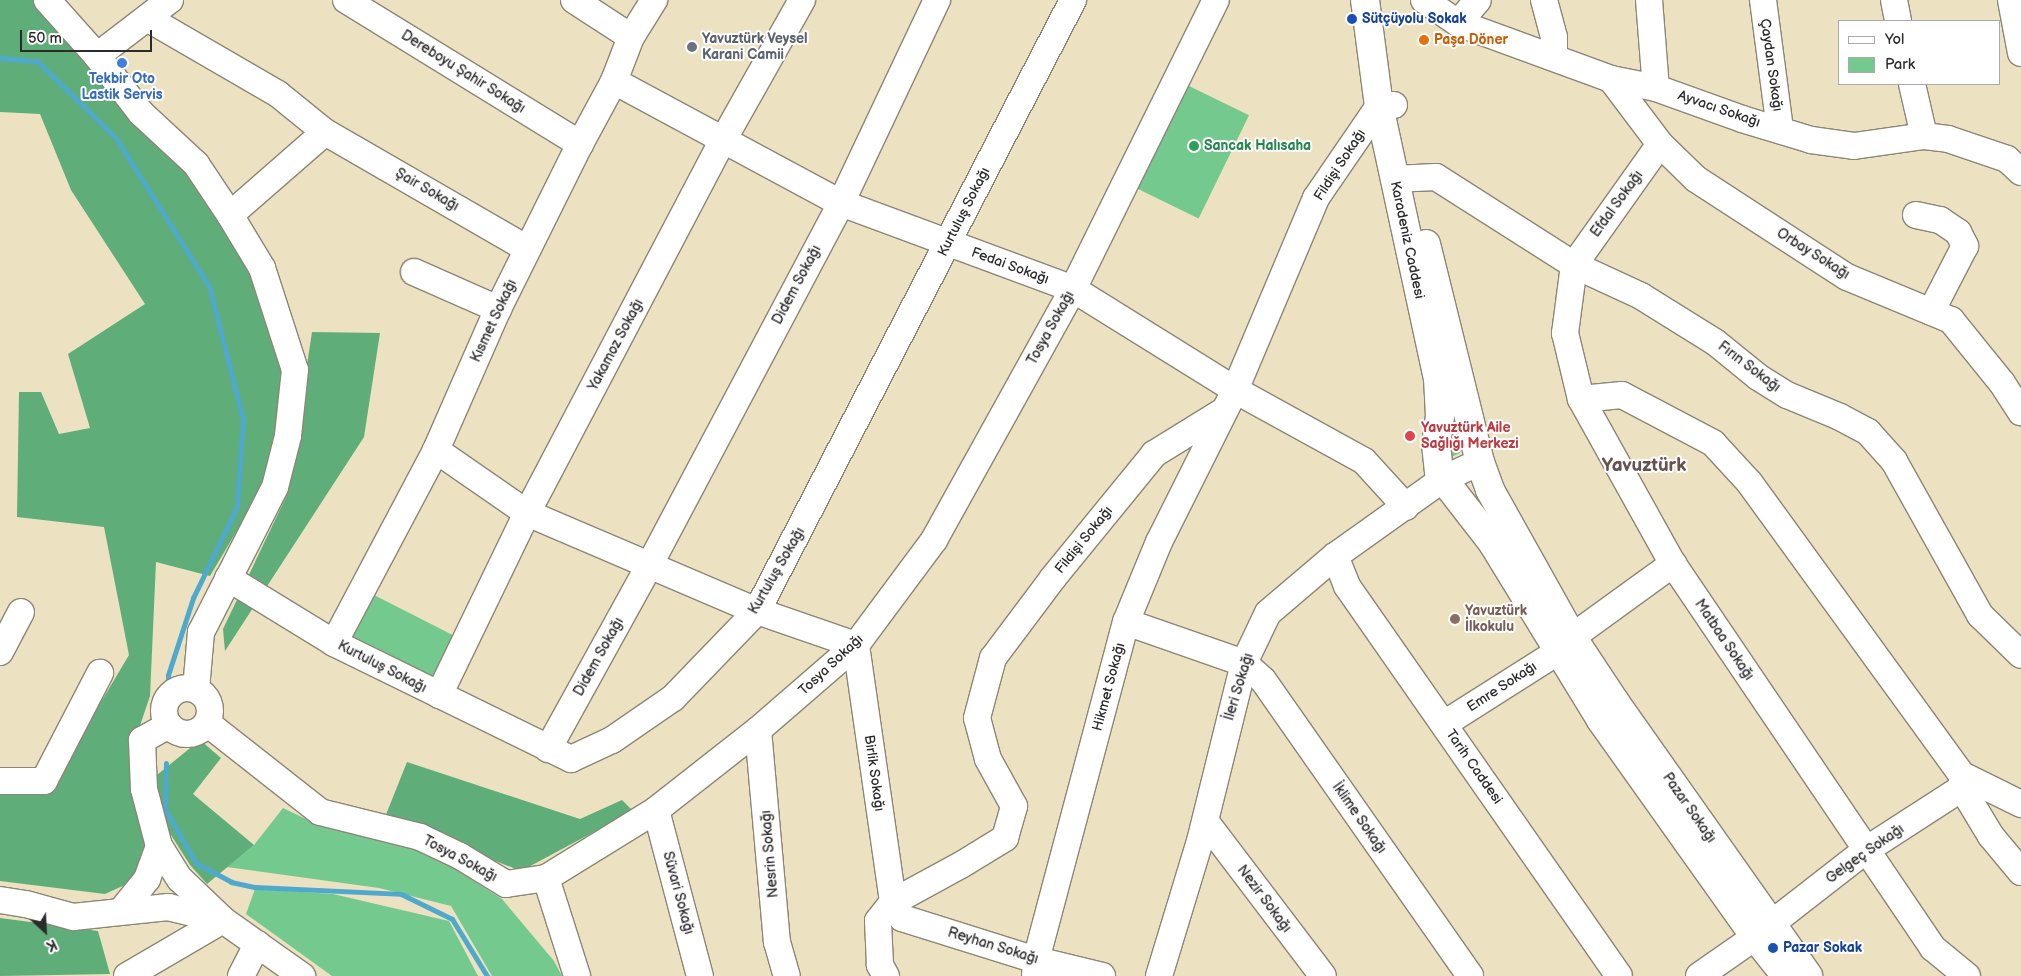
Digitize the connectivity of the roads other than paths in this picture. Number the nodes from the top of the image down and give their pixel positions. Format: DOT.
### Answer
graph roads {
  1 [pos="47,0"];
  2 [pos="170,0"];
  3 [pos="346,0"];
  4 [pos="574,0"];
  5 [pos="654,0"];
  6 [pos="802,0"];
  7 [pos="937,0"];
  8 [pos="1073,0"];
  9 [pos="1216,0"];
  10 [pos="1366,0"];
  11 [pos="1383,0"];
  12 [pos="1424,0"];
  13 [pos="1478,0"];
  14 [pos="1544,0"];
  15 [pos="1649,0"];
  16 [pos="1763,0"];
  17 [pos="1894,0"];
  18 [pos="2011,0"];
  19 [pos="147,18"];
  20 [pos="1898,20"];
  21 [pos="1458,22"];
  22 [pos="631,37"];
  23 [pos="2021,53"];
  24 [pos="97,56"];
  25 [pos="1554,57"];
  26 [pos="1612,79"];
  27 [pos="614,81"];
  28 [pos="1912,85"];
  29 [pos="1656,88"];
  30 [pos="1387,105"];
  31 [pos="1780,129"];
  32 [pos="325,132"];
  33 [pos="1924,136"];
  34 [pos="722,142"];
  35 [pos="580,144"];
  36 [pos="1660,144"];
  37 [pos="2021,172"];
  38 [pos="1402,178"];
  39 [pos="841,204"];
  40 [pos="230,215"];
  41 [pos="1916,215"];
  42 [pos="948,243"];
  43 [pos="528,249"];
  44 [pos="1574,264"];
  45 [pos="414,272"];
  46 [pos="1073,289"];
  47 [pos="498,309"];
  48 [pos="1931,312"];
  49 [pos="1581,399"];
  50 [pos="1229,401"];
  51 [pos="2021,412"];
  52 [pos="436,450"];
  53 [pos="1480,462"];
  54 [pos="1443,479"];
  55 [pos="1406,507"];
  56 [pos="527,513"];
  57 [pos="1335,556"];
  58 [pos="1673,564"];
  59 [pos="649,566"];
  60 [pos="228,578"];
  61 [pos="757,611"];
  62 [pos="21,612"];
  63 [pos="1126,622"];
  64 [pos="334,643"];
  65 [pos="1566,644"];
  66 [pos="856,645"];
  67 [pos="0,652"];
  68 [pos="2021,655"];
  69 [pos="1244,663"];
  70 [pos="100,673"];
  71 [pos="196,689"];
  72 [pos="438,695"];
  73 [pos="207,723"];
  74 [pos="1444,724"];
  75 [pos="169,725"];
  76 [pos="758,730"];
  77 [pos="548,749"];
  78 [pos="0,781"];
  79 [pos="1962,782"];
  80 [pos="2021,804"];
  81 [pos="656,810"];
  82 [pos="1206,822"];
  83 [pos="159,846"];
  84 [pos="1866,850"];
  85 [pos="2021,872"];
  86 [pos="546,878"];
  87 [pos="147,879"];
  88 [pos="180,879"];
  89 [pos="0,900"];
  90 [pos="893,902"];
  91 [pos="168,907"];
  92 [pos="122,910"];
  93 [pos="223,920"];
  94 [pos="1763,931"];
  95 [pos="257,944"];
  96 [pos="1036,968"];
  97 [pos="126,976"];
  98 [pos="241,976"];
  99 [pos="302,976"];
  100 [pos="577,976"];
  101 [pos="700,976"];
  102 [pos="787,976"];
  103 [pos="886,976"];
  104 [pos="1102,976"];
  105 [pos="1159,976"];
  106 [pos="1323,976"];
  107 [pos="1470,976"];
  108 [pos="1619,976"];
  109 [pos="1700,976"];
  110 [pos="1786,976"];
  111 [pos="1808,976"];
  112 [pos="1968,976"];
  1 -- 24 [label="street"];
  2 -- 19 [label="street"];
  3 -- 35 [label="street, Dereboyu Şahir Sokağı"];
  4 -- 22 [label="street"];
  5 -- 22 [label="street, Kısmet Sokağı"];
  6 -- 34 [label="street, Yakamoz Sokağı"];
  7 -- 39 [label="street, Didem Sokağı"];
  8 -- 42 [label="street, Kurtuluş Sokağı"];
  9 -- 46 [label="street, Tosya Sokağı"];
  10 -- 30 [label="main road, Karadeniz Caddesi"];
  11 -- 30 [label="main road, Karadeniz Caddesi"];
  12 -- 21 [label="street, Ayvacı Sokağı"];
  13 -- 21 [label="street"];
  14 -- 25 [label="street"];
  15 -- 29 [label="street"];
  16 -- 31 [label="street, Çaydan Sokağı"];
  17 -- 20 [label="street"];
  18 -- 23 [label="street"];
  19 -- 24 [label="street"];
  19 -- 32 [label="street, Şair Sokağı"];
  21 -- 25 [label="street, Ayvacı Sokağı"];
  22 -- 27 [label="street, Kısmet Sokağı"];
  24 -- 40 [label="street"];
  25 -- 26 [label="street, Ayvacı Sokağı"];
  26 -- 29 [label="street, Ayvacı Sokağı"];
  26 -- 36 [label="street, Orbay Sokağı"];
  27 -- 34 [label="street, Fedai Sokağı"];
  27 -- 35 [label="street, Kısmet Sokağı"];
  28 -- 33 [label="street"];
  29 -- 31 [label="street, Ayvacı Sokağı"];
  30 -- 38 [label="main road, Karadeniz Caddesi"];
  30 -- 50 [label="street, Fildişi Sokağı"];
  31 -- 33 [label="street, Ayvacı Sokağı"];
  32 -- 40 [label="street"];
  32 -- 43 [label="street, Şair Sokağı"];
  33 -- 37 [label="street, Ayvacı Sokağı"];
  34 -- 39 [label="street, Fedai Sokağı"];
  34 -- 56 [label="street, Yakamoz Sokağı"];
  35 -- 43 [label="street, Kısmet Sokağı"];
  36 -- 44 [label="street, Efdal Sokağı"];
  36 -- 48 [label="street, Orbay Sokağı"];
  38 -- 44 [label="street, Fırın Sokağı"];
  38 -- 53 [label="main road, Karadeniz Caddesi"];
  38 -- 54 [label="main road, Karadeniz Caddesi"];
  39 -- 42 [label="street, Fedai Sokağı"];
  39 -- 59 [label="street, Didem Sokağı"];
  40 -- 60 [label="street"];
  41 -- 48 [label="street"];
  42 -- 46 [label="street, Fedai Sokağı"];
  42 -- 61 [label="street, Kurtuluş Sokağı"];
  43 -- 47 [label="street, Kısmet Sokağı"];
  44 -- 49 [label="street, Matbaa Sokağı"];
  44 -- 68 [label="street, Fırın Sokağı"];
  45 -- 47 [label="street"];
  46 -- 50 [label="street, Fedai Sokağı"];
  46 -- 66 [label="street, Tosya Sokağı"];
  47 -- 52 [label="street, Kısmet Sokağı"];
  48 -- 51 [label="street, Orbay Sokağı"];
  49 -- 58 [label="street, Matbaa Sokağı"];
  49 -- 79 [label="street"];
  50 -- 55 [label="street, Fedai Sokağı"];
  50 -- 63 [label="street, Hikmet Sokağı"];
  50 -- 90 [label="street, Fildişi Sokağı"];
  52 -- 56 [label="street"];
  52 -- 64 [label="street, Kısmet Sokağı"];
  53 -- 54 [label="street, İleri Sokağı"];
  53 -- 65 [label="main road, Pazar Sokağı"];
  54 -- 55 [label="street, İleri Sokağı"];
  54 -- 65 [label="main road, Pazar Sokağı"];
  55 -- 57 [label="street, İleri Sokağı"];
  56 -- 59 [label="street"];
  56 -- 72 [label="street, Yakamoz Sokağı"];
  57 -- 69 [label="street, İleri Sokağı"];
  57 -- 74 [label="street, Tarih Caddesi"];
  58 -- 65 [label="street, Emre Sokağı"];
  58 -- 84 [label="street, Matbaa Sokağı"];
  59 -- 61 [label="street"];
  59 -- 77 [label="street, Didem Sokağı"];
  60 -- 64 [label="street, Kurtuluş Sokağı"];
  60 -- 71 [label="street"];
  61 -- 66 [label="street"];
  61 -- 77 [label="street, Kurtuluş Sokağı"];
  62 -- 67 [label="street"];
  63 -- 69 [label="street"];
  63 -- 96 [label="street, Hikmet Sokağı"];
  64 -- 72 [label="street, Kurtuluş Sokağı"];
  65 -- 74 [label="street, Emre Sokağı"];
  65 -- 94 [label="main road, Pazar Sokağı"];
  66 -- 76 [label="street, Tosya Sokağı"];
  66 -- 90 [label="street, Birlik Sokağı"];
  69 -- 82 [label="street, İleri Sokağı"];
  69 -- 107 [label="street, İklime Sokağı"];
  70 -- 78 [label="street"];
  71 -- 73 [label="street"];
  71 -- 75 [label="street"];
  72 -- 77 [label="street, Kurtuluş Sokağı"];
  73 -- 75 [label="street"];
  73 -- 86 [label="street, Tosya Sokağı"];
  74 -- 108 [label="street, Tarih Caddesi"];
  75 -- 83 [label="street"];
  76 -- 81 [label="street, Tosya Sokağı"];
  76 -- 102 [label="street, Nesrin Sokağı"];
  79 -- 80 [label="street"];
  79 -- 84 [label="street, Gelgeç Sokağı"];
  79 -- 85 [label="street"];
  81 -- 86 [label="street, Tosya Sokağı"];
  81 -- 101 [label="street, Süvari Sokağı"];
  82 -- 105 [label="street, İleri Sokağı"];
  82 -- 106 [label="street, Nezir Sokağı"];
  83 -- 87 [label="street"];
  83 -- 88 [label="street"];
  84 -- 94 [label="street, Gelgeç Sokağı"];
  84 -- 112 [label="street, Matbaa Sokağı"];
  86 -- 100 [label="street"];
  87 -- 88 [label="street"];
  87 -- 92 [label="street"];
  88 -- 91 [label="street"];
  88 -- 93 [label="street"];
  89 -- 92 [label="street"];
  90 -- 96 [label="street, Reyhan Sokağı"];
  90 -- 103 [label="street, Fildişi Sokağı"];
  91 -- 92 [label="street"];
  91 -- 93 [label="street"];
  93 -- 95 [label="street"];
  93 -- 97 [label="street"];
  94 -- 109 [label="street, Gelgeç Sokağı"];
  94 -- 110 [label="main road, Pazar Sokağı"];
  94 -- 111 [label="main road, Pazar Sokağı"];
  95 -- 98 [label="street"];
  95 -- 99 [label="street"];
  96 -- 104 [label="street, Reyhan Sokağı"];
}
